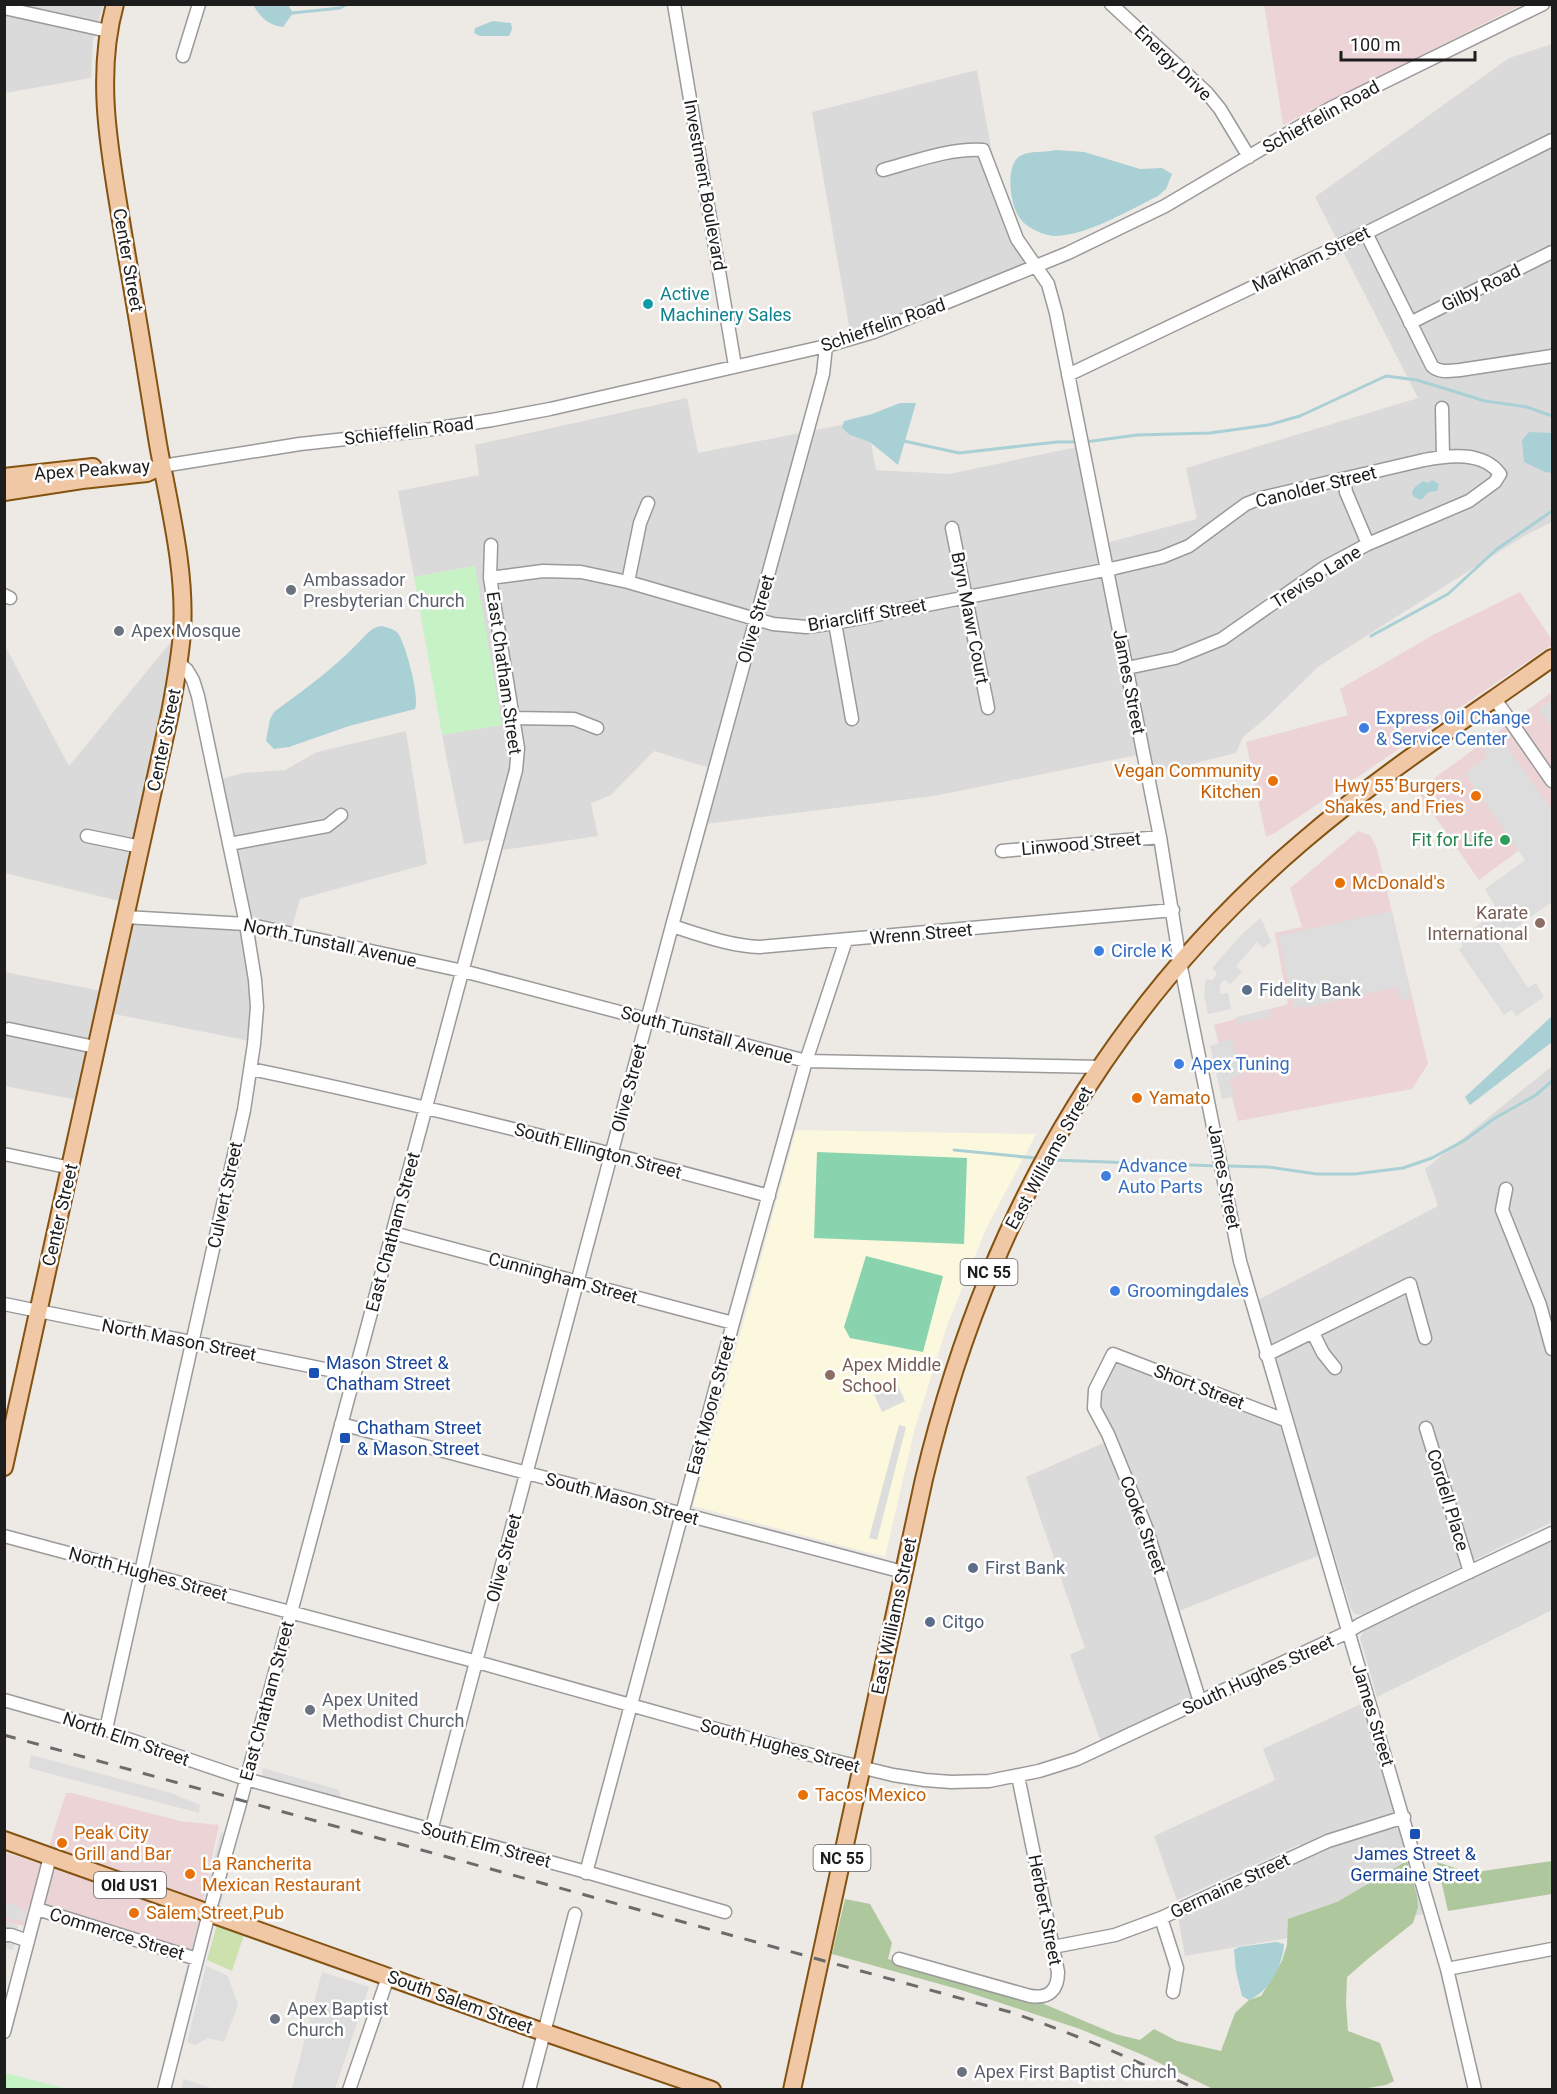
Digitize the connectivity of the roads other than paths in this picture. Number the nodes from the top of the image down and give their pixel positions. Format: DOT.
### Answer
graph roads {
  1 [pos="115,4"];
  2 [pos="200,4"];
  3 [pos="674,4"];
  4 [pos="1111,4"];
  5 [pos="1543,4"];
  6 [pos="4,8"];
  7 [pos="108,31"];
  8 [pos="183,56"];
  9 [pos="1552,140"];
  10 [pos="1250,157"];
  11 [pos="883,170"];
  12 [pos="1366,233"];
  13 [pos="1552,252"];
  14 [pos="1035,266"];
  15 [pos="1410,323"];
  16 [pos="826,346"];
  17 [pos="1552,356"];
  18 [pos="735,366"];
  19 [pos="1068,375"];
  20 [pos="1442,408"];
  21 [pos="1443,456"];
  22 [pos="162,466"];
  23 [pos="1500,474"];
  24 [pos="4,477"];
  25 [pos="1344,480"];
  26 [pos="4,492"];
  27 [pos="648,503"];
  28 [pos="952,528"];
  29 [pos="491,544"];
  30 [pos="1368,544"];
  31 [pos="1106,570"];
  32 [pos="489,578"];
  33 [pos="628,582"];
  34 [pos="966,597"];
  35 [pos="756,620"];
  36 [pos="835,623"];
  37 [pos="1552,658"];
  38 [pos="179,663"];
  39 [pos="1127,668"];
  40 [pos="1495,699"];
  41 [pos="988,708"];
  42 [pos="513,718"];
  43 [pos="852,719"];
  44 [pos="597,728"];
  45 [pos="1552,781"];
  46 [pos="341,815"];
  47 [pos="87,836"];
  48 [pos="1160,837"];
  49 [pos="230,844"];
  50 [pos="141,847"];
  51 [pos="1002,850"];
  52 [pos="1173,910"];
  53 [pos="126,917"];
  54 [pos="246,924"];
  55 [pos="672,926"];
  56 [pos="846,940"];
  57 [pos="1180,963"];
  58 [pos="463,971"];
  59 [pos="648,1019"];
  60 [pos="9,1029"];
  61 [pos="95,1047"];
  62 [pos="806,1061"];
  63 [pos="1101,1067"];
  64 [pos="251,1069"];
  65 [pos="427,1107"];
  66 [pos="4,1154"];
  67 [pos="612,1154"];
  68 [pos="71,1168"];
  69 [pos="1506,1189"];
  70 [pos="768,1196"];
  71 [pos="393,1233"];
  72 [pos="578,1283"];
  73 [pos="4,1304"];
  74 [pos="39,1311"];
  75 [pos="733,1323"];
  76 [pos="1313,1333"];
  77 [pos="1425,1338"];
  78 [pos="193,1342"];
  79 [pos="1552,1349"];
  80 [pos="1113,1354"];
  81 [pos="1266,1355"];
  82 [pos="1335,1368"];
  83 [pos="354,1375"];
  84 [pos="1285,1420"];
  85 [pos="341,1424"];
  86 [pos="1426,1428"];
  87 [pos="4,1467"];
  88 [pos="526,1474"];
  89 [pos="681,1514"];
  90 [pos="1552,1533"];
  91 [pos="4,1536"];
  92 [pos="142,1572"];
  93 [pos="903,1572"];
  94 [pos="1470,1572"];
  95 [pos="290,1613"];
  96 [pos="1348,1632"];
  97 [pos="476,1663"];
  98 [pos="4,1700"];
  99 [pos="1200,1702"];
  100 [pos="631,1706"];
  101 [pos="106,1729"];
  102 [pos="861,1768"];
  103 [pos="1018,1776"];
  104 [pos="246,1779"];
  105 [pos="1404,1817"];
  106 [pos="431,1831"];
  107 [pos="4,1840"];
  108 [pos="50,1857"];
  109 [pos="586,1872"];
  110 [pos="37,1909"];
  111 [pos="725,1912"];
  112 [pos="209,1914"];
  113 [pos="575,1914"];
  114 [pos="1161,1918"];
  115 [pos="4,1935"];
  116 [pos="28,1941"];
  117 [pos="1053,1947"];
  118 [pos="1552,1949"];
  119 [pos="197,1959"];
  120 [pos="899,1959"];
  121 [pos="1447,1969"];
  122 [pos="388,1977"];
  123 [pos="1173,1992"];
  124 [pos="4,2032"];
  125 [pos="544,2032"];
  126 [pos="164,2090"];
  127 [pos="349,2090"];
  128 [pos="529,2090"];
  129 [pos="712,2090"];
  130 [pos="792,2090"];
  131 [pos="1475,2090"];
  1 -- 7 [label="main road, Center Street"];
  2 -- 8 [label="street"];
  3 -- 18 [label="street, Investment Boulevard"];
  4 -- 10 [label="street, Energy Drive"];
  5 -- 10 [label="street, Schieffelin Road"];
  6 -- 7 [label="street"];
  7 -- 22 [label="main road, Center Street"];
  9 -- 12 [label="street, Markham Street"];
  10 -- 14 [label="street, Schieffelin Road"];
  11 -- 14 [label="street, James Street"];
  12 -- 15 [label="street"];
  12 -- 19 [label="street, Markham Street"];
  13 -- 15 [label="street, Gilby Road"];
  14 -- 16 [label="street, Schieffelin Road"];
  14 -- 19 [label="street, James Street"];
  15 -- 17 [label="street"];
  16 -- 18 [label="street, Schieffelin Road"];
  16 -- 35 [label="street, Olive Street"];
  18 -- 22 [label="street, Schieffelin Road"];
  19 -- 31 [label="street, James Street"];
  20 -- 21 [label="street"];
  21 -- 23 [label="street, Canolder Street"];
  21 -- 25 [label="street, Canolder Street"];
  22 -- 24 [label="main road, Apex Peakway"];
  22 -- 26 [label="main road, Apex Peakway"];
  22 -- 38 [label="main road, Center Street"];
  23 -- 30 [label="street, Treviso Lane"];
  25 -- 30 [label="street"];
  25 -- 31 [label="street, Canolder Street"];
  27 -- 33 [label="street"];
  28 -- 34 [label="street, Bryn Mawr Court"];
  29 -- 32 [label="street, East Chatham Street"];
  30 -- 39 [label="street, Treviso Lane"];
  31 -- 34 [label="street, Briarcliff Street"];
  31 -- 39 [label="street, James Street"];
  32 -- 33 [label="street, Briarcliff Street"];
  32 -- 42 [label="street, East Chatham Street"];
  33 -- 35 [label="street, Briarcliff Street"];
  34 -- 36 [label="street, Briarcliff Street"];
  34 -- 41 [label="street, Bryn Mawr Court"];
  35 -- 36 [label="street, Briarcliff Street"];
  35 -- 55 [label="street, Olive Street"];
  36 -- 43 [label="street"];
  37 -- 40 [label="main road, East Williams Street / NC 55"];
  38 -- 49 [label="street, Culvert Street"];
  38 -- 50 [label="main road, Center Street"];
  39 -- 48 [label="street, James Street"];
  40 -- 45 [label="street"];
  40 -- 57 [label="main road, East Williams Street / NC 55"];
  42 -- 44 [label="street"];
  42 -- 58 [label="street, East Chatham Street"];
  46 -- 49 [label="street"];
  47 -- 50 [label="street"];
  48 -- 51 [label="street, Linwood Street"];
  48 -- 52 [label="street, James Street"];
  49 -- 54 [label="street, Culvert Street"];
  50 -- 53 [label="main road, Center Street"];
  52 -- 56 [label="street, Wrenn Street"];
  52 -- 57 [label="street, James Street"];
  53 -- 54 [label="street, North Tunstall Avenue"];
  53 -- 61 [label="main road, Center Street"];
  54 -- 58 [label="street, North Tunstall Avenue"];
  54 -- 64 [label="street, Culvert Street"];
  55 -- 56 [label="street, Wrenn Street"];
  55 -- 59 [label="street, Olive Street"];
  56 -- 62 [label="street, East Moore Street"];
  57 -- 63 [label="main road, East Williams Street / NC 55"];
  57 -- 81 [label="street, James Street"];
  58 -- 59 [label="street, South Tunstall Avenue"];
  58 -- 65 [label="street, East Chatham Street"];
  59 -- 62 [label="street, South Tunstall Avenue"];
  59 -- 67 [label="street, Olive Street"];
  60 -- 61 [label="street"];
  61 -- 68 [label="main road, Center Street"];
  62 -- 63 [label="street, South Tunstall Avenue"];
  62 -- 70 [label="street, East Moore Street"];
  63 -- 93 [label="main road, East Williams Street / NC 55"];
  64 -- 65 [label="street, South Ellington Street"];
  64 -- 78 [label="street, Culvert Street"];
  65 -- 67 [label="street, South Ellington Street"];
  65 -- 71 [label="street, East Chatham Street"];
  66 -- 68 [label="street"];
  67 -- 70 [label="street, South Ellington Street"];
  67 -- 72 [label="street, Olive Street"];
  68 -- 74 [label="main road, Center Street"];
  69 -- 79 [label="street"];
  70 -- 75 [label="street, East Moore Street"];
  71 -- 72 [label="street, Cunningham Street"];
  71 -- 83 [label="street, East Chatham Street"];
  72 -- 75 [label="street, Cunningham Street"];
  72 -- 88 [label="street, Olive Street"];
  73 -- 74 [label="street, North Mason Street"];
  74 -- 78 [label="street, North Mason Street"];
  74 -- 87 [label="main road, Center Street"];
  75 -- 89 [label="street, East Moore Street"];
  76 -- 77 [label="street"];
  76 -- 81 [label="street"];
  76 -- 82 [label="street"];
  78 -- 83 [label="street, North Mason Street"];
  78 -- 92 [label="street, Culvert Street"];
  80 -- 84 [label="street, Short Street"];
  80 -- 99 [label="street, Cooke Street"];
  81 -- 84 [label="street, James Street"];
  83 -- 85 [label="street, East Chatham Street"];
  84 -- 96 [label="street, James Street"];
  85 -- 88 [label="street, South Mason Street"];
  85 -- 95 [label="street, East Chatham Street"];
  86 -- 94 [label="street, Cordell Place"];
  88 -- 89 [label="street, South Mason Street"];
  88 -- 97 [label="street, Olive Street"];
  89 -- 93 [label="street, South Mason Street"];
  89 -- 100 [label="street, East Moore Street"];
  90 -- 94 [label="street, South Hughes Street"];
  91 -- 92 [label="street, North Hughes Street"];
  92 -- 95 [label="street, North Hughes Street"];
  92 -- 101 [label="street, Culvert Street"];
  93 -- 102 [label="main road, East Williams Street / NC 55"];
  94 -- 96 [label="street, South Hughes Street"];
  95 -- 97 [label="street, South Hughes Street"];
  95 -- 104 [label="street, East Chatham Street"];
  96 -- 99 [label="street, South Hughes Street"];
  96 -- 105 [label="street, James Street"];
  97 -- 100 [label="street, South Hughes Street"];
  97 -- 106 [label="street, Olive Street"];
  98 -- 101 [label="street, North Elm Street"];
  99 -- 103 [label="street, South Hughes Street"];
  100 -- 102 [label="street, South Hughes Street"];
  100 -- 109 [label="street, East Moore Street"];
  101 -- 104 [label="street, North Elm Street"];
  102 -- 103 [label="street, South Hughes Street"];
  102 -- 130 [label="main road, East Williams Street / NC 55"];
  103 -- 117 [label="street, Herbert Street"];
  104 -- 106 [label="street, South Elm Street"];
  104 -- 112 [label="street, East Chatham Street"];
  105 -- 114 [label="street, Germaine Street"];
  105 -- 121 [label="street, James Street"];
  106 -- 109 [label="street, South Elm Street"];
  107 -- 108 [label="main road, Old US1"];
  108 -- 110 [label="street"];
  108 -- 112 [label="main road, Old US1"];
  109 -- 111 [label="street, South Elm Street"];
  110 -- 116 [label="street"];
  110 -- 119 [label="street, Commerce Street"];
  112 -- 119 [label="street, East Chatham Street"];
  112 -- 122 [label="main road, South Salem Street"];
  113 -- 125 [label="street"];
  114 -- 117 [label="street, Germaine Street"];
  114 -- 123 [label="street"];
  115 -- 116 [label="street"];
  116 -- 124 [label="street"];
  117 -- 120 [label="street, Herbert Street"];
  118 -- 121 [label="street"];
  119 -- 126 [label="street, East Chatham Street"];
  121 -- 131 [label="street, James Street"];
  122 -- 125 [label="main road, South Salem Street"];
  122 -- 127 [label="street"];
  125 -- 128 [label="street"];
  125 -- 129 [label="main road, South Salem Street"];
}
